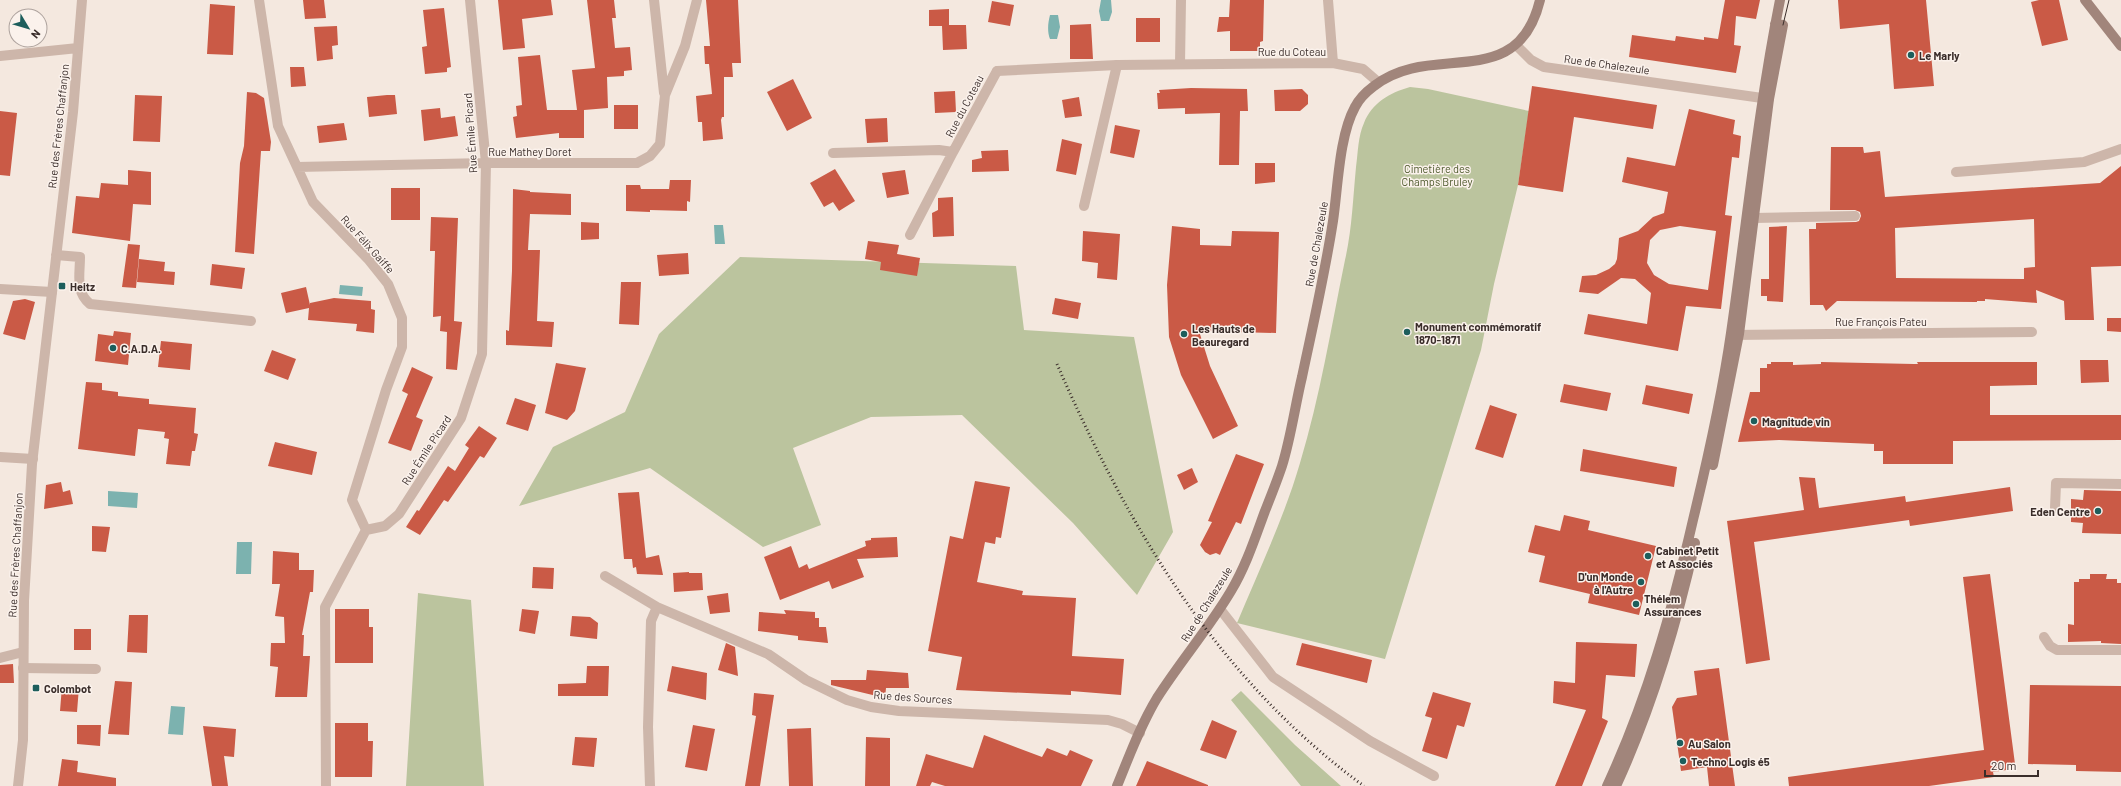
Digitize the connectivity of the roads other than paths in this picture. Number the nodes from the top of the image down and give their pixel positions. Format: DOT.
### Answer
graph roads {
  1 [pos="82,0"];
  2 [pos="259,0"];
  3 [pos="470,0"];
  4 [pos="654,0"];
  5 [pos="697,0"];
  6 [pos="1181,0"];
  7 [pos="1328,0"];
  8 [pos="1540,0"];
  9 [pos="1780,0"];
  10 [pos="2085,0"];
  11 [pos="1516,45"];
  12 [pos="2121,46"];
  13 [pos="78,48"];
  14 [pos="0,56"];
  15 [pos="1333,63"];
  16 [pos="1180,64"];
  17 [pos="1117,66"];
  18 [pos="1378,82"];
  19 [pos="665,95"];
  20 [pos="1765,99"];
  21 [pos="2121,149"];
  22 [pos="953,152"];
  23 [pos="834,153"];
  24 [pos="486,163"];
  25 [pos="297,167"];
  26 [pos="1956,172"];
  27 [pos="1084,206"];
  28 [pos="1855,216"];
  29 [pos="1754,218"];
  30 [pos="910,235"];
  31 [pos="56,255"];
  32 [pos="0,289"];
  33 [pos="52,292"];
  34 [pos="251,321"];
  35 [pos="2032,332"];
  36 [pos="1735,335"];
  37 [pos="0,457"];
  38 [pos="33,459"];
  39 [pos="2121,484"];
  40 [pos="2055,508"];
  41 [pos="366,530"];
  42 [pos="605,576"];
  43 [pos="657,607"];
  44 [pos="1220,609"];
  45 [pos="2044,637"];
  46 [pos="2121,650"];
  47 [pos="23,652"];
  48 [pos="0,658"];
  49 [pos="23,668"];
  50 [pos="96,669"];
  51 [pos="1140,733"];
  52 [pos="1434,776"];
  53 [pos="18,786"];
  54 [pos="326,786"];
  55 [pos="650,786"];
  56 [pos="1117,786"];
  57 [pos="1607,786"];
  58 [pos="1616,786"];
  1 -- 13 [label="street, Rue des Frères Chaffanjon"];
  2 -- 25 [label="street, Rue Félix Gaiffe"];
  3 -- 24 [label="street, Rue Émile Picard"];
  4 -- 19 [label="street"];
  5 -- 19 [label="street"];
  6 -- 16 [label="street"];
  7 -- 15 [label="street, Rue du Coteau"];
  8 -- 11 [label="street"];
  9 -- 20 [label="street"];
  10 -- 12 [label="street"];
  11 -- 18 [label="street, Rue de Chalezeule"];
  11 -- 20 [label="street, Rue de Chalezeule"];
  13 -- 14 [label="street"];
  13 -- 31 [label="street, Rue des Frères Chaffanjon"];
  15 -- 16 [label="street, Rue du Coteau"];
  15 -- 18 [label="street, Rue du Coteau"];
  16 -- 17 [label="street, Rue du Coteau"];
  17 -- 22 [label="street, Rue du Coteau"];
  17 -- 27 [label="street"];
  18 -- 44 [label="street, Rue de Chalezeule"];
  19 -- 24 [label="street, Rue Mathey Doret"];
  20 -- 29 [label="street"];
  20 -- 36 [label="street"];
  21 -- 26 [label="street"];
  22 -- 23 [label="street, Rue du Coteau"];
  22 -- 30 [label="street"];
  24 -- 25 [label="street, Rue Mathey Doret"];
  24 -- 41 [label="street, Rue Émile Picard"];
  25 -- 41 [label="street, Rue Félix Gaiffe"];
  28 -- 29 [label="street"];
  29 -- 36 [label="street"];
  31 -- 33 [label="street, Rue des Frères Chaffanjon"];
  31 -- 34 [label="street"];
  32 -- 33 [label="street"];
  33 -- 38 [label="street, Rue des Frères Chaffanjon"];
  35 -- 36 [label="street, Rue François Pateu"];
  36 -- 57 [label="street"];
  36 -- 58 [label="street"];
  37 -- 38 [label="street"];
  38 -- 47 [label="street, Rue des Frères Chaffanjon"];
  39 -- 40 [label="street"];
  41 -- 54 [label="street"];
  42 -- 43 [label="street, Rue des Sources"];
  43 -- 51 [label="street, Rue des Sources"];
  43 -- 55 [label="street"];
  44 -- 51 [label="street, Rue de Chalezeule"];
  44 -- 52 [label="street"];
  45 -- 46 [label="street"];
  47 -- 48 [label="street"];
  47 -- 49 [label="street, Rue des Frères Chaffanjon"];
  49 -- 50 [label="street"];
  49 -- 53 [label="street, Rue des Frères Chaffanjon"];
  51 -- 56 [label="street, Rue de Chalezeule"];
}
